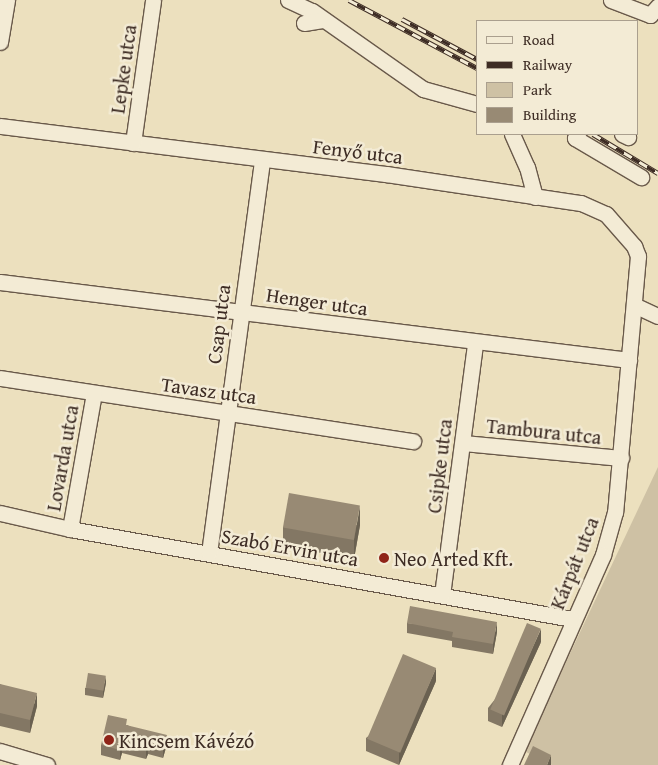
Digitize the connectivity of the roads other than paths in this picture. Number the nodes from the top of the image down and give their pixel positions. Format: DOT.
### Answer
graph roads {
  1 [pos="7,0"];
  2 [pos="153,0"];
  3 [pos="288,0"];
  4 [pos="611,0"];
  5 [pos="658,6"];
  6 [pos="324,20"];
  7 [pos="304,23"];
  8 [pos="0,42"];
  9 [pos="476,104"];
  10 [pos="0,126"];
  11 [pos="512,135"];
  12 [pos="577,135"];
  13 [pos="133,143"];
  14 [pos="262,160"];
  15 [pos="640,177"];
  16 [pos="535,197"];
  17 [pos="0,282"];
  18 [pos="634,305"];
  19 [pos="239,310"];
  20 [pos="658,316"];
  21 [pos="475,343"];
  22 [pos="629,360"];
  23 [pos="0,378"];
  24 [pos="94,393"];
  25 [pos="227,413"];
  26 [pos="413,441"];
  27 [pos="463,443"];
  28 [pos="621,458"];
  29 [pos="0,513"];
  30 [pos="70,529"];
  31 [pos="208,552"];
  32 [pos="442,595"];
  33 [pos="572,619"];
  34 [pos="0,751"];
  35 [pos="46,765"];
  36 [pos="510,765"];
  1 -- 8 [label="street"];
  2 -- 13 [label="street, Lepke utca"];
  3 -- 6 [label="street"];
  4 -- 5 [label="street"];
  6 -- 7 [label="street"];
  6 -- 9 [label="street"];
  10 -- 13 [label="street, Fenyő utca"];
  11 -- 16 [label="street"];
  12 -- 15 [label="street"];
  13 -- 14 [label="street, Fenyő utca"];
  14 -- 16 [label="street, Fenyő utca"];
  14 -- 19 [label="street, Csap utca"];
  16 -- 18 [label="street, Fenyő utca"];
  17 -- 19 [label="street, Henger utca"];
  18 -- 20 [label="street"];
  18 -- 22 [label="street, Kárpát utca"];
  19 -- 21 [label="street, Henger utca"];
  19 -- 25 [label="street, Csap utca"];
  21 -- 22 [label="street, Henger utca"];
  21 -- 27 [label="street, Csipke utca"];
  22 -- 28 [label="street, Kárpát utca"];
  23 -- 24 [label="street, Tavasz utca"];
  24 -- 25 [label="street, Tavasz utca"];
  24 -- 30 [label="street, Lovarda utca"];
  25 -- 26 [label="street, Tavasz utca"];
  25 -- 31 [label="street, Csap utca"];
  27 -- 28 [label="street, Tambura utca"];
  27 -- 32 [label="street, Csipke utca"];
  28 -- 33 [label="street, Kárpát utca"];
  29 -- 30 [label="street, Szabó Ervin utca"];
  30 -- 31 [label="street, Szabó Ervin utca"];
  31 -- 32 [label="street, Szabó Ervin utca"];
  32 -- 33 [label="street, Szabó Ervin utca"];
  33 -- 36 [label="street, Kárpát utca"];
  34 -- 35 [label="street"];
}
